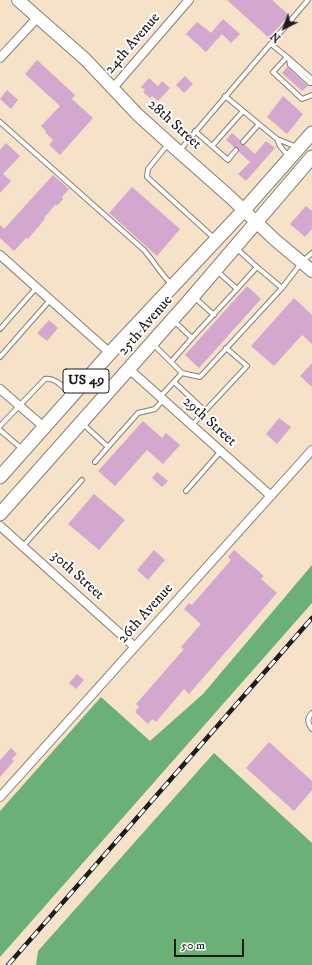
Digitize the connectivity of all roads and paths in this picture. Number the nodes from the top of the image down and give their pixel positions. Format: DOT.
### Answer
graph roads {
  1 [pos="18,0"];
  2 [pos="189,0"];
  3 [pos="308,0"];
  4 [pos="38,17"];
  5 [pos="271,44"];
  6 [pos="0,58"];
  7 [pos="288,58"];
  8 [pos="312,79"];
  9 [pos="312,83"];
  10 [pos="113,88"];
  11 [pos="312,95"];
  12 [pos="225,96"];
  13 [pos="243,111"];
  14 [pos="0,122"];
  15 [pos="259,124"];
  16 [pos="195,132"];
  17 [pos="312,133"];
  18 [pos="277,140"];
  19 [pos="243,142"];
  20 [pos="169,143"];
  21 [pos="212,146"];
  22 [pos="300,147"];
  23 [pos="236,150"];
  24 [pos="179,152"];
  25 [pos="312,157"];
  26 [pos="290,158"];
  27 [pos="244,210"];
  28 [pos="256,222"];
  29 [pos="216,240"];
  30 [pos="234,247"];
  31 [pos="312,253"];
  32 [pos="0,255"];
  33 [pos="302,262"];
  34 [pos="257,267"];
  35 [pos="216,269"];
  36 [pos="312,271"];
  37 [pos="173,285"];
  38 [pos="36,288"];
  39 [pos="282,288"];
  40 [pos="237,289"];
  41 [pos="193,296"];
  42 [pos="50,300"];
  43 [pos="214,315"];
  44 [pos="172,319"];
  45 [pos="0,329"];
  46 [pos="192,338"];
  47 [pos="152,343"];
  48 [pos="226,348"];
  49 [pos="110,353"];
  50 [pos="0,356"];
  51 [pos="171,362"];
  52 [pos="129,369"];
  53 [pos="182,373"];
  54 [pos="174,382"];
  55 [pos="0,389"];
  56 [pos="72,396"];
  57 [pos="162,399"];
  58 [pos="19,406"];
  59 [pos="205,411"];
  60 [pos="81,423"];
  61 [pos="0,426"];
  62 [pos="192,426"];
  63 [pos="44,428"];
  64 [pos="0,430"];
  65 [pos="108,447"];
  66 [pos="312,450"];
  67 [pos="23,451"];
  68 [pos="220,451"];
  69 [pos="94,462"];
  70 [pos="0,477"];
  71 [pos="82,480"];
  72 [pos="186,491"];
  73 [pos="271,496"];
  74 [pos="0,514"];
  75 [pos="0,526"];
  76 [pos="23,546"];
  77 [pos="135,647"];
  78 [pos="312,713"];
  79 [pos="312,729"];
  80 [pos="0,797"];
  1 -- 4 [label="main road, 28th Street"];
  2 -- 10 [label="street, 24th Avenue"];
  3 -- 5 [label="lane"];
  4 -- 6 [label="street"];
  4 -- 10 [label="main road, 28th Street"];
  5 -- 7 [label="lane"];
  5 -- 12 [label="lane"];
  7 -- 8 [label="lane"];
  7 -- 9 [label="lane"];
  7 -- 11 [label="lane"];
  10 -- 20 [label="main road, 28th Street"];
  12 -- 13 [label="lane"];
  12 -- 16 [label="lane"];
  13 -- 15 [label="lane"];
  13 -- 21 [label="lane"];
  14 -- 37 [label="lane"];
  15 -- 18 [label="lane"];
  15 -- 19 [label="lane"];
  16 -- 21 [label="lane"];
  16 -- 24 [label="lane"];
  17 -- 22 [label="main road, 25th Avenue / US 49"];
  18 -- 22 [label="lane"];
  18 -- 26 [label="lane"];
  20 -- 24 [label="main road, 28th Street"];
  20 -- 29 [label="lane"];
  21 -- 23 [label="lane"];
  22 -- 26 [label="main road, 25th Avenue / US 49"];
  24 -- 27 [label="main road, 28th Street"];
  25 -- 28 [label="main road, 25th Avenue / US 49"];
  26 -- 27 [label="main road, 25th Avenue / US 49"];
  27 -- 28 [label="main road, 28th Street"];
  27 -- 29 [label="main road, 25th Avenue / US 49"];
  28 -- 30 [label="main road, 25th Avenue / US 49"];
  28 -- 33 [label="main road, 28th Street"];
  29 -- 37 [label="main road, 25th Avenue / US 49"];
  30 -- 34 [label="lane"];
  30 -- 35 [label="main road, 25th Avenue / US 49"];
  31 -- 33 [label="lane"];
  32 -- 38 [label="street"];
  33 -- 36 [label="main road, 28th Street"];
  33 -- 39 [label="lane"];
  34 -- 39 [label="lane"];
  34 -- 40 [label="lane"];
  35 -- 40 [label="lane"];
  35 -- 41 [label="main road, 25th Avenue / US 49"];
  37 -- 49 [label="main road, 25th Avenue / US 49"];
  38 -- 42 [label="street"];
  38 -- 45 [label="lane"];
  39 -- 48 [label="lane"];
  40 -- 43 [label="lane"];
  41 -- 43 [label="lane"];
  41 -- 44 [label="main road, 25th Avenue / US 49"];
  42 -- 49 [label="street"];
  42 -- 50 [label="lane"];
  43 -- 46 [label="lane"];
  44 -- 46 [label="lane"];
  44 -- 47 [label="main road, 25th Avenue / US 49"];
  46 -- 51 [label="lane"];
  47 -- 51 [label="lane"];
  47 -- 52 [label="main road, 25th Avenue / US 49"];
  48 -- 53 [label="lane"];
  48 -- 59 [label="lane"];
  49 -- 56 [label="main road, 25th Avenue / US 49"];
  51 -- 53 [label="lane"];
  52 -- 57 [label="street, 29th Street"];
  52 -- 60 [label="main road, 25th Avenue / US 49"];
  53 -- 54 [label="lane"];
  54 -- 57 [label="lane"];
  54 -- 59 [label="lane"];
  55 -- 58 [label="street"];
  56 -- 58 [label="lane"];
  56 -- 63 [label="main road, 25th Avenue / US 49"];
  57 -- 62 [label="street, 29th Street"];
  57 -- 65 [label="lane"];
  58 -- 61 [label="lane"];
  58 -- 63 [label="street"];
  59 -- 62 [label="lane"];
  60 -- 65 [label="lane"];
  60 -- 74 [label="main road, 25th Avenue / US 49"];
  62 -- 68 [label="street, 29th Street"];
  63 -- 67 [label="main road, 25th Avenue / US 49"];
  64 -- 67 [label="lane"];
  65 -- 69 [label="lane"];
  66 -- 73 [label="street, 26th Avenue"];
  67 -- 70 [label="main road, 25th Avenue / US 49"];
  68 -- 72 [label="lane"];
  68 -- 73 [label="street, 29th Street"];
  71 -- 76 [label="lane"];
  73 -- 77 [label="street, 26th Avenue"];
  75 -- 76 [label="street, 30th Street"];
  76 -- 77 [label="street, 30th Street"];
  77 -- 80 [label="street, 26th Avenue"];
  78 -- 79 [label="lane"];
}
